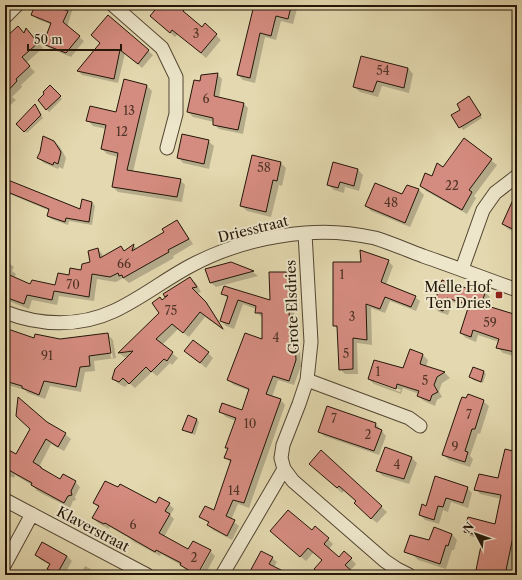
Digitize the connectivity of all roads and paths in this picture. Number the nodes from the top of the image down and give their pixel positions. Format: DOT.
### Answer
graph roads {
  1 [pos="17,5"];
  2 [pos="113,5"];
  3 [pos="5,17"];
  4 [pos="167,148"];
  5 [pos="517,176"];
  6 [pos="306,233"];
  7 [pos="462,269"];
  8 [pos="517,290"];
  9 [pos="5,312"];
  10 [pos="307,380"];
  11 [pos="420,426"];
  12 [pos="284,468"];
  13 [pos="5,500"];
  14 [pos="32,514"];
  15 [pos="5,564"];
  16 [pos="141,574"];
  17 [pos="222,575"];
  18 [pos="409,575"];
  1 -- 3 [label="street"];
  2 -- 4 [label="street"];
  5 -- 7 [label="street"];
  6 -- 7 [label="street, Driesstraat"];
  6 -- 9 [label="street, Driesstraat"];
  6 -- 10 [label="street, Grote Elsdries"];
  7 -- 8 [label="street, Driesstraat"];
  10 -- 11 [label="street"];
  10 -- 12 [label="street, Grote Elsdries"];
  12 -- 17 [label="street"];
  12 -- 18 [label="street"];
  13 -- 14 [label="street, Klaverstraat"];
  14 -- 15 [label="street"];
  14 -- 16 [label="street, Klaverstraat"];
}
